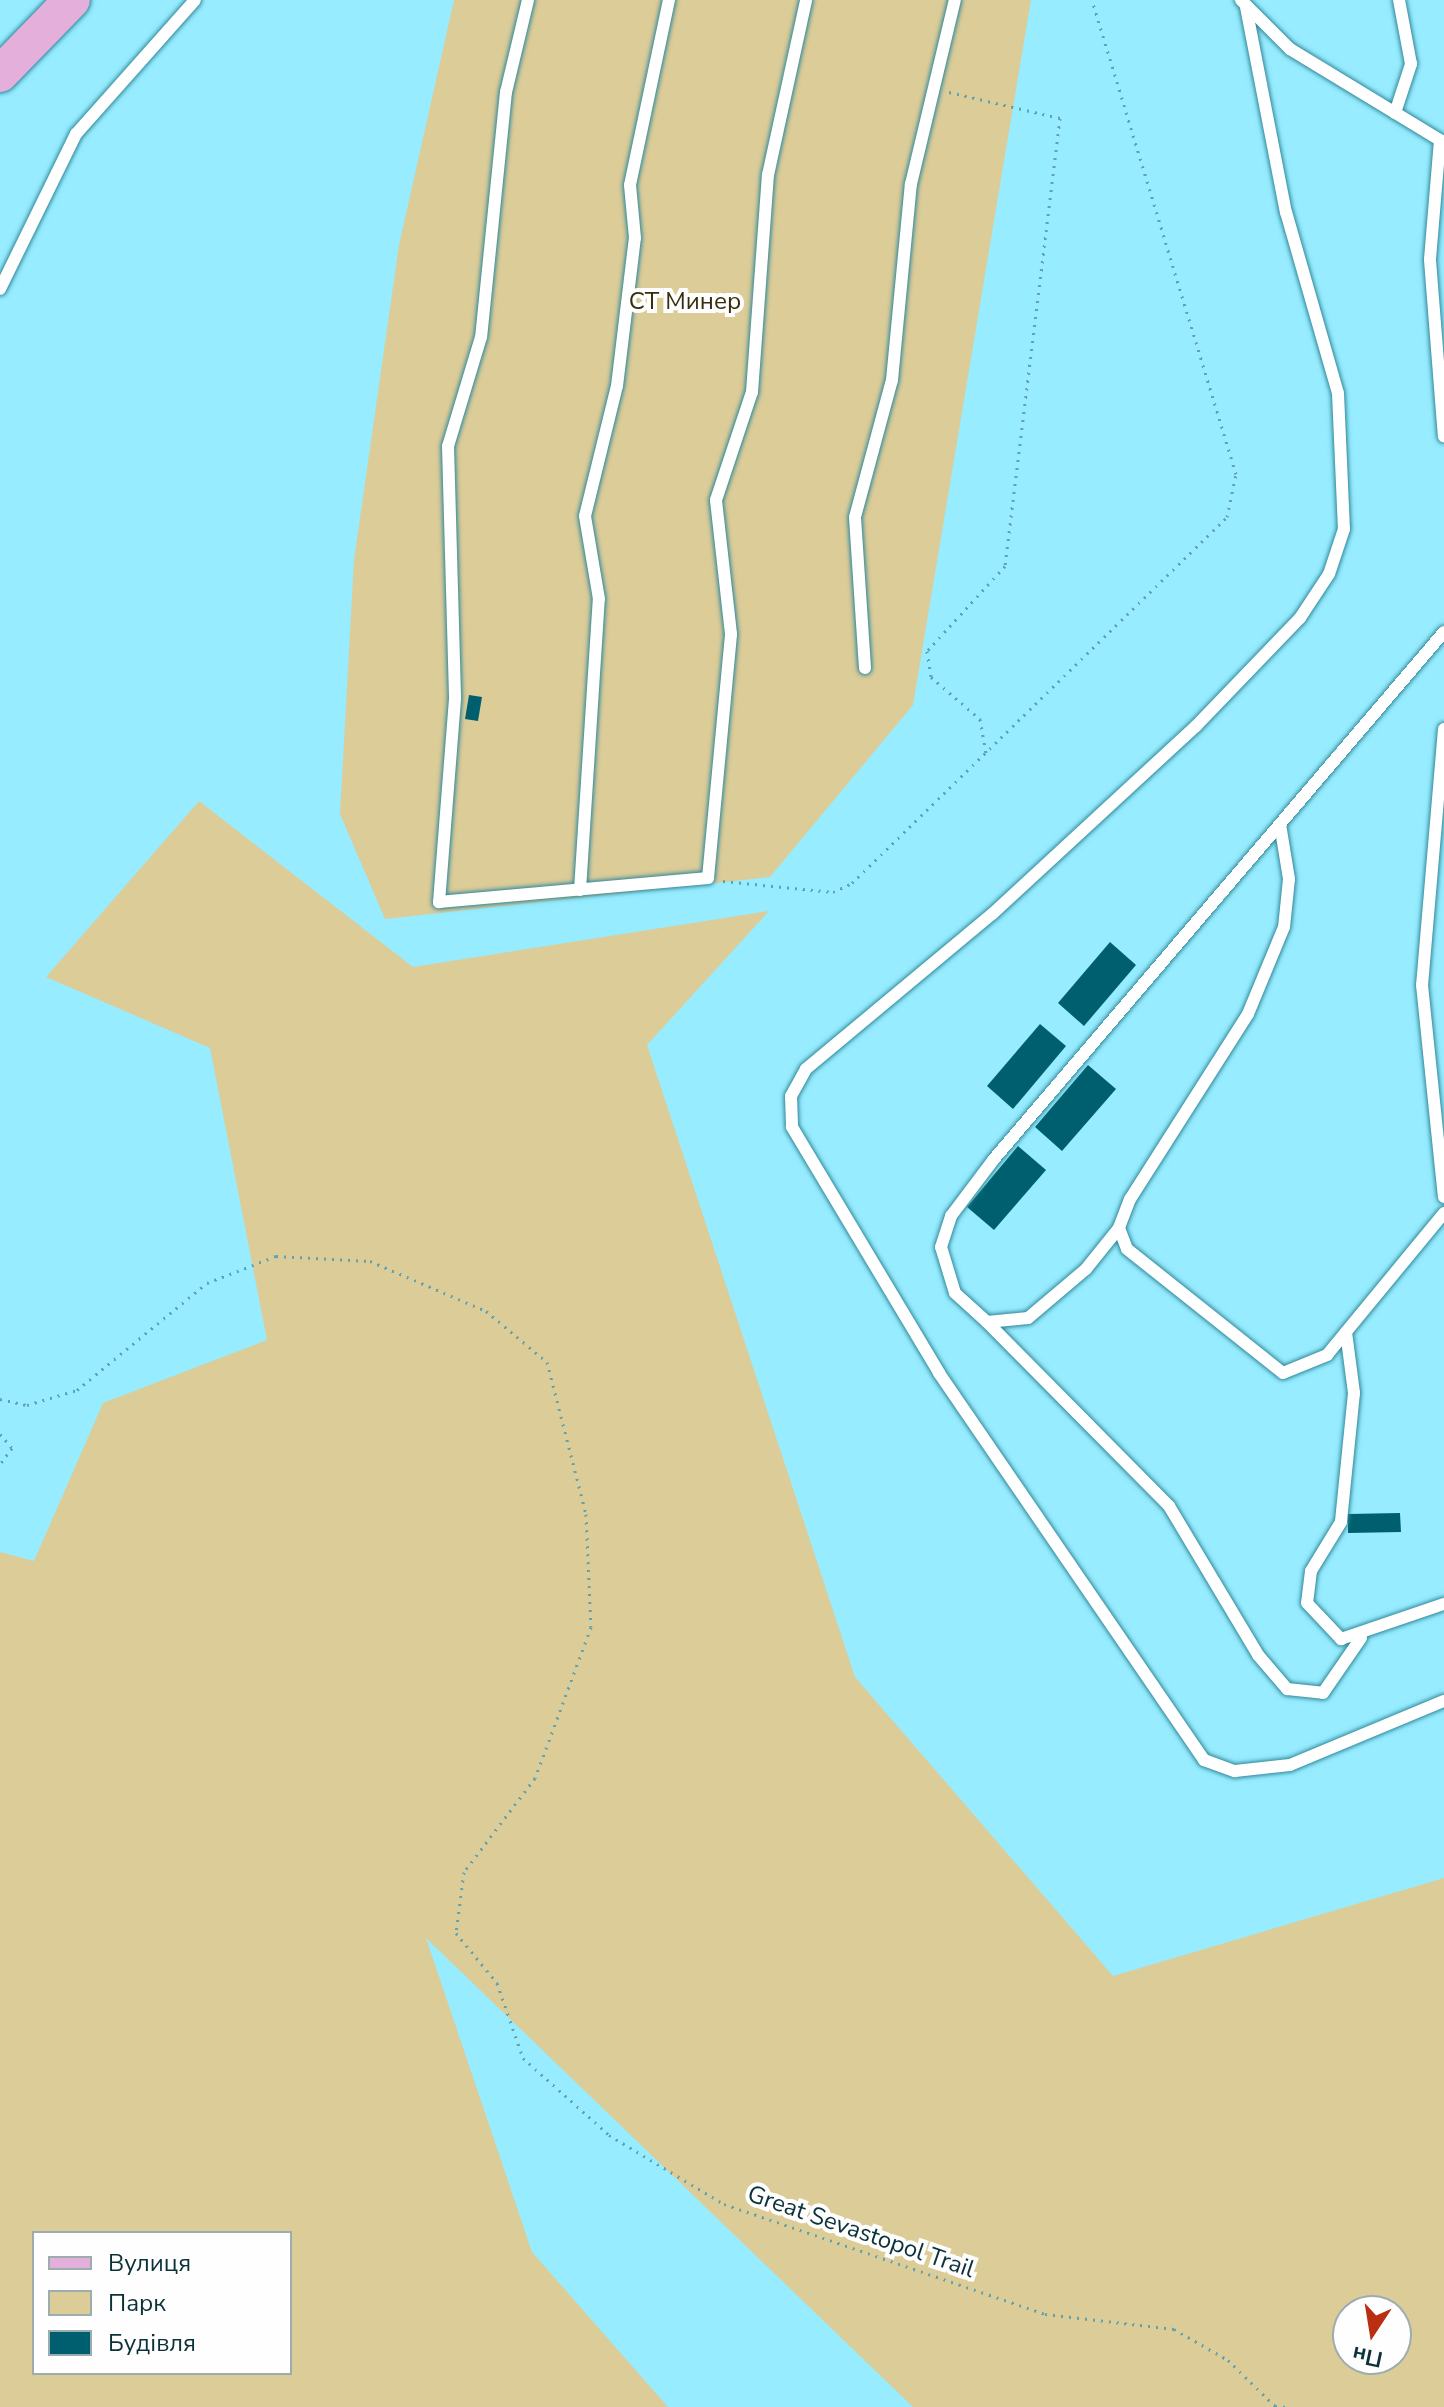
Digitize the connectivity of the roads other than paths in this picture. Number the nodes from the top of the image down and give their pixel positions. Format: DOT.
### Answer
graph roads {
  1 [pos="72,0"];
  2 [pos="195,0"];
  3 [pos="528,0"];
  4 [pos="669,0"];
  5 [pos="806,0"];
  6 [pos="955,0"];
  7 [pos="1399,0"];
  8 [pos="1244,4"];
  9 [pos="0,74"];
  10 [pos="1395,113"];
  11 [pos="1442,141"];
  12 [pos="0,289"];
  13 [pos="1444,436"];
  14 [pos="1444,632"];
  15 [pos="865,668"];
  16 [pos="1444,729"];
  17 [pos="1280,824"];
  18 [pos="580,890"];
  19 [pos="1444,1197"];
  20 [pos="1444,1213"];
  21 [pos="1119,1228"];
  22 [pos="987,1322"];
  23 [pos="1346,1332"];
  24 [pos="1444,1604"];
  25 [pos="1361,1638"];
  26 [pos="1444,1701"];
  1 -- 9 [label="main road"];
  2 -- 12 [label="lane"];
  3 -- 18 [label="lane"];
  4 -- 18 [label="lane"];
  5 -- 18 [label="lane"];
  6 -- 15 [label="lane"];
  7 -- 10 [label="lane"];
  8 -- 10 [label="lane"];
  8 -- 26 [label="lane"];
  10 -- 11 [label="lane"];
  11 -- 13 [label="lane"];
  14 -- 17 [label="lane"];
  16 -- 19 [label="lane"];
  17 -- 21 [label="lane"];
  17 -- 22 [label="lane"];
  20 -- 23 [label="lane"];
  21 -- 22 [label="lane"];
  21 -- 23 [label="lane"];
  22 -- 25 [label="lane"];
  23 -- 25 [label="lane"];
  24 -- 25 [label="lane"];
}
